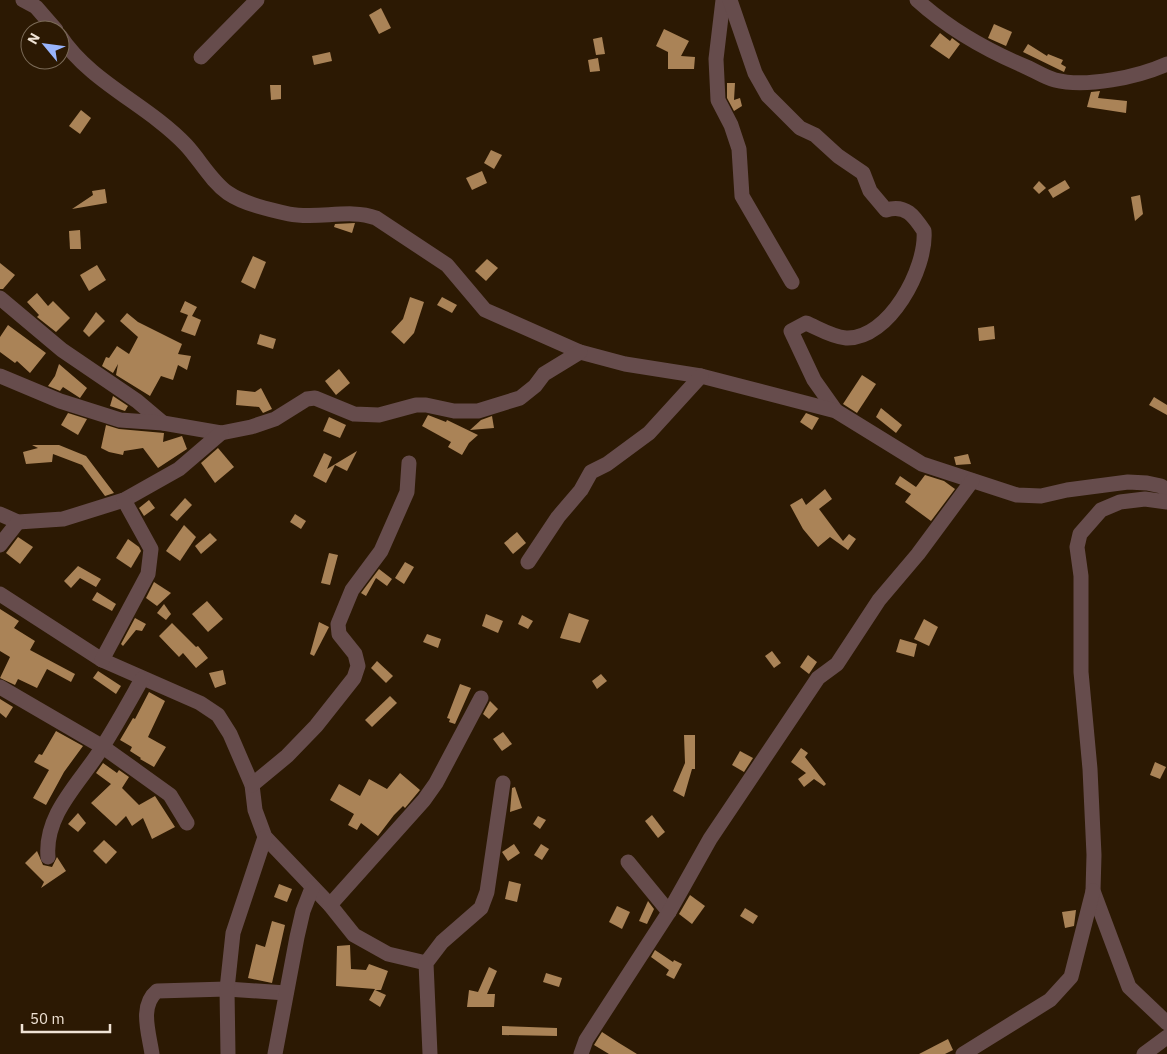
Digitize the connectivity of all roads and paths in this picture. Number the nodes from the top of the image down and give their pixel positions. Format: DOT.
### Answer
graph roads {
  1 [pos="23,0"];
  2 [pos="257,0"];
  3 [pos="723,0"];
  4 [pos="730,0"];
  5 [pos="917,0"];
  6 [pos="47,20"];
  7 [pos="70,50"];
  8 [pos="201,58"];
  9 [pos="1167,64"];
  10 [pos="792,282"];
  11 [pos="0,298"];
  12 [pos="580,352"];
  13 [pos="0,376"];
  14 [pos="701,376"];
  15 [pos="836,411"];
  16 [pos="163,423"];
  17 [pos="221,433"];
  18 [pos="409,463"];
  19 [pos="972,481"];
  20 [pos="1167,490"];
  21 [pos="124,500"];
  22 [pos="1167,502"];
  23 [pos="0,514"];
  24 [pos="18,522"];
  25 [pos="0,545"];
  26 [pos="528,562"];
  27 [pos="0,594"];
  28 [pos="102,660"];
  29 [pos="142,679"];
  30 [pos="0,687"];
  31 [pos="481,698"];
  32 [pos="103,747"];
  33 [pos="503,783"];
  34 [pos="252,785"];
  35 [pos="187,822"];
  36 [pos="264,837"];
  37 [pos="48,857"];
  38 [pos="628,862"];
  39 [pos="312,888"];
  40 [pos="1093,891"];
  41 [pos="330,905"];
  42 [pos="670,912"];
  43 [pos="426,963"];
  44 [pos="227,989"];
  45 [pos="286,993"];
  46 [pos="1167,1023"];
  47 [pos="1167,1037"];
  48 [pos="152,1054"];
  49 [pos="228,1054"];
  50 [pos="275,1054"];
  51 [pos="430,1054"];
  52 [pos="581,1054"];
  53 [pos="963,1054"];
  54 [pos="1144,1054"];
  1 -- 6 [label="street"];
  2 -- 8 [label="street"];
  3 -- 10 [label="street"];
  4 -- 15 [label="street"];
  5 -- 9 [label="street"];
  7 -- 12 [label="street"];
  11 -- 16 [label="street"];
  12 -- 14 [label="street"];
  12 -- 17 [label="street"];
  13 -- 16 [label="street"];
  14 -- 15 [label="street"];
  14 -- 26 [label="street"];
  15 -- 19 [label="street"];
  16 -- 17 [label="street"];
  17 -- 21 [label="street"];
  18 -- 34 [label="street"];
  19 -- 20 [label="street"];
  19 -- 42 [label="street"];
  21 -- 24 [label="street"];
  21 -- 28 [label="street"];
  22 -- 40 [label="street"];
  23 -- 24 [label="street"];
  24 -- 25 [label="street"];
  27 -- 28 [label="street"];
  28 -- 29 [label="street"];
  29 -- 32 [label="street"];
  29 -- 34 [label="street"];
  30 -- 32 [label="street"];
  31 -- 41 [label="street"];
  32 -- 35 [label="street"];
  32 -- 37 [label="street"];
  33 -- 43 [label="street"];
  34 -- 36 [label="street"];
  36 -- 39 [label="street"];
  36 -- 44 [label="street"];
  38 -- 42 [label="street"];
  39 -- 41 [label="street"];
  39 -- 45 [label="street"];
  40 -- 46 [label="street"];
  40 -- 53 [label="street"];
  41 -- 43 [label="street"];
  42 -- 52 [label="street"];
  43 -- 51 [label="street"];
  44 -- 45 [label="street"];
  44 -- 48 [label="street"];
  44 -- 49 [label="street"];
  45 -- 50 [label="street"];
  47 -- 54 [label="street"];
}
